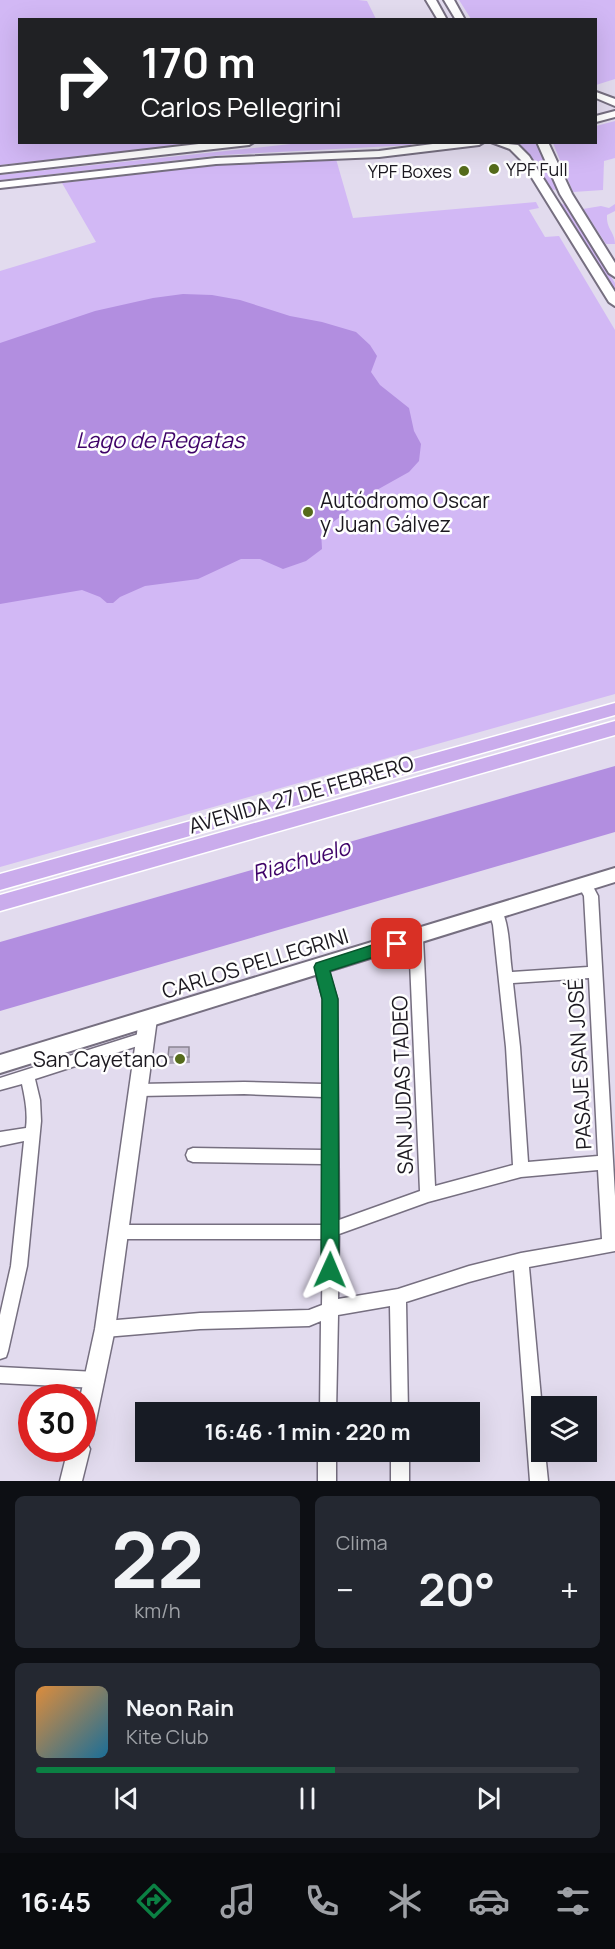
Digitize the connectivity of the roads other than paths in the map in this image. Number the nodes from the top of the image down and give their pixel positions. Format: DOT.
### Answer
graph roads {
  1 [pos="431,0"];
  2 [pos="449,0"];
  3 [pos="442,18"];
  4 [pos="460,18"];
  5 [pos="615,87"];
  6 [pos="597,94"];
  7 [pos="597,94"];
  8 [pos="615,103"];
  9 [pos="613,113"];
  10 [pos="597,119"];
  11 [pos="231,144"];
  12 [pos="425,144"];
  13 [pos="465,144"];
  14 [pos="503,144"];
  15 [pos="543,144"];
  16 [pos="437,148"];
  17 [pos="0,170"];
  18 [pos="0,185"];
  19 [pos="566,194"];
  20 [pos="549,196"];
  21 [pos="615,273"];
  22 [pos="615,302"];
  23 [pos="615,708"];
  24 [pos="615,728"];
  25 [pos="615,875"];
  26 [pos="0,882"];
  27 [pos="585,885"];
  28 [pos="0,903"];
  29 [pos="496,912"];
  30 [pos="416,938"];
  31 [pos="321,967"];
  32 [pos="595,972"];
  33 [pos="505,978"];
  34 [pos="147,1028"];
  35 [pos="0,1064"];
  36 [pos="27,1076"];
  37 [pos="0,1084"];
  38 [pos="139,1090"];
  39 [pos="331,1091"];
  40 [pos="33,1133"];
  41 [pos="0,1139"];
  42 [pos="194,1155"];
  43 [pos="330,1157"];
  44 [pos="605,1162"];
  45 [pos="521,1170"];
  46 [pos="428,1195"];
  47 [pos="331,1230"];
  48 [pos="120,1232"];
  49 [pos="613,1244"];
  50 [pos="521,1261"];
  51 [pos="398,1297"];
  52 [pos="330,1310"];
  53 [pos="105,1329"];
  54 [pos="0,1351"];
  55 [pos="0,1375"];
  56 [pos="96,1380"];
  57 [pos="95,1384"];
  58 [pos="328,1402"];
  59 [pos="400,1402"];
  60 [pos="76,1462"];
  61 [pos="327,1462"];
  62 [pos="400,1462"];
  63 [pos="71,1481"];
  64 [pos="327,1481"];
  65 [pos="400,1481"];
  66 [pos="539,1481"];
  1 -- 3 [label="main road"];
  2 -- 4 [label="main road"];
  5 -- 6 [label="main road"];
  7 -- 8 [label="main road"];
  9 -- 10 [label="main road"];
  11 -- 17 [label="main road"];
  12 -- 16 [label="main road"];
  13 -- 16 [label="main road"];
  14 -- 20 [label="main road"];
  15 -- 19 [label="main road"];
  16 -- 18 [label="main road"];
  19 -- 20 [label="main road"];
  19 -- 21 [label="main road"];
  20 -- 22 [label="main road"];
  23 -- 26 [label="main road, AVENIDA 27 DE FEBRERO"];
  24 -- 28 [label="main road, AVENIDA 27 DE FEBRERO"];
  25 -- 27 [label="main road, CARLOS PELLEGRINI"];
  27 -- 29 [label="main road, CARLOS PELLEGRINI"];
  27 -- 32 [label="street, PASAJE SAN JOSÉ"];
  29 -- 30 [label="main road, CARLOS PELLEGRINI"];
  29 -- 33 [label="street"];
  30 -- 31 [label="main road, CARLOS PELLEGRINI"];
  30 -- 46 [label="street, SAN JUDAS TADEO"];
  31 -- 34 [label="main road, CARLOS PELLEGRINI"];
  31 -- 39 [label="street"];
  32 -- 33 [label="street"];
  32 -- 44 [label="street, PASAJE SAN JOSÉ"];
  33 -- 45 [label="street"];
  34 -- 35 [label="main road, CARLOS PELLEGRINI"];
  34 -- 36 [label="street"];
  34 -- 38 [label="street"];
  36 -- 37 [label="street"];
  36 -- 40 [label="street"];
  38 -- 39 [label="street"];
  38 -- 48 [label="street"];
  39 -- 43 [label="street"];
  40 -- 41 [label="street"];
  40 -- 54 [label="street"];
  42 -- 43 [label="street"];
  43 -- 47 [label="street"];
  44 -- 45 [label="street"];
  44 -- 49 [label="street, PASAJE SAN JOSÉ"];
  45 -- 46 [label="street"];
  46 -- 47 [label="street"];
  47 -- 48 [label="street"];
  47 -- 52 [label="street"];
  48 -- 53 [label="street"];
  49 -- 50 [label="street"];
  50 -- 51 [label="street"];
  50 -- 66 [label="street"];
  51 -- 52 [label="street"];
  51 -- 59 [label="street"];
  52 -- 53 [label="street"];
  52 -- 58 [label="street"];
  53 -- 56 [label="street"];
  55 -- 56 [label="street"];
  56 -- 57 [label="street"];
  60 -- 63 [label="street"];
  61 -- 64 [label="street"];
  62 -- 65 [label="street"];
}
